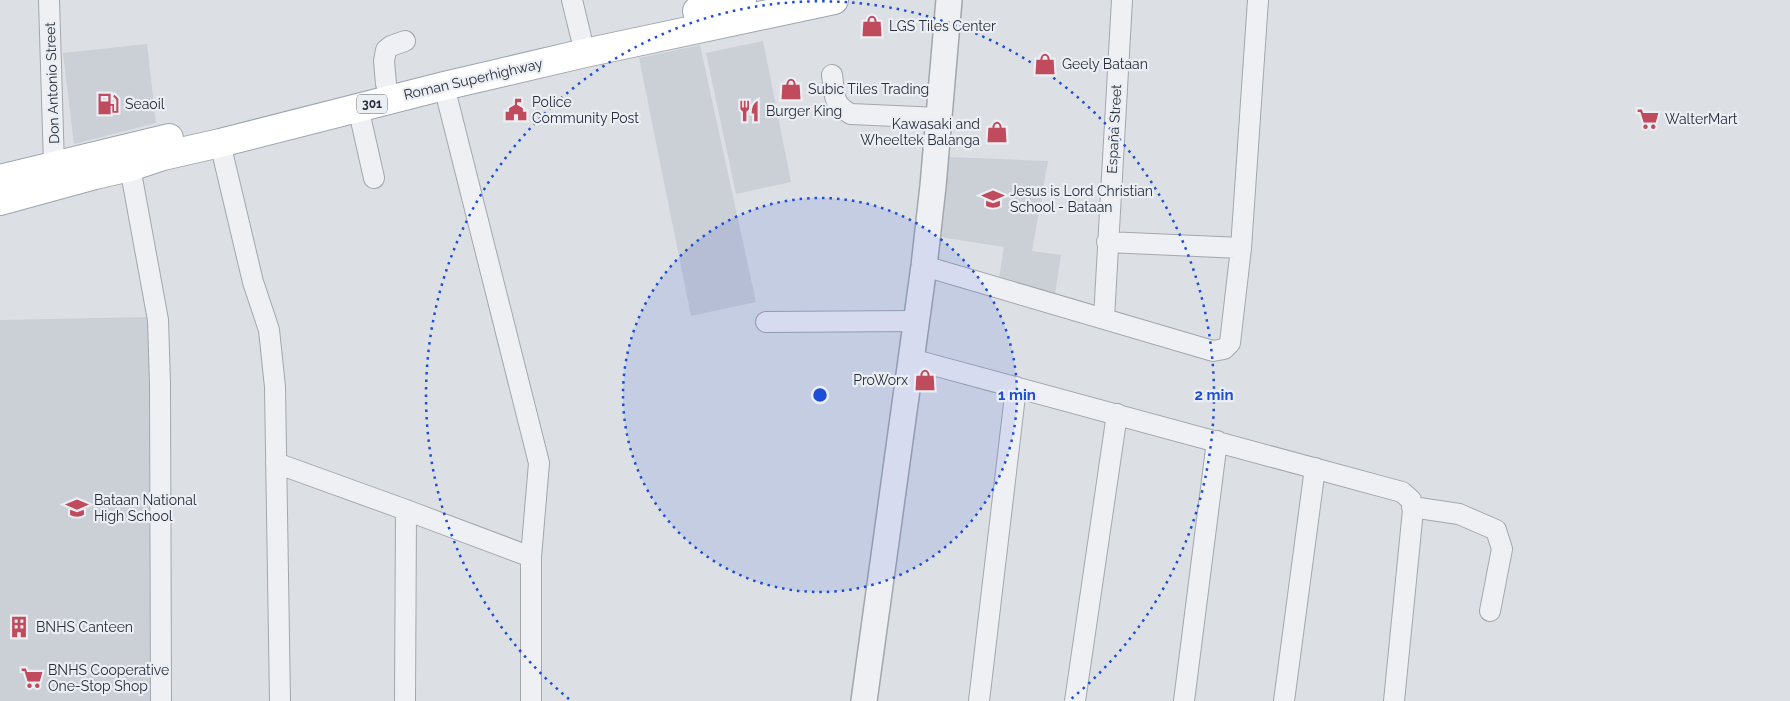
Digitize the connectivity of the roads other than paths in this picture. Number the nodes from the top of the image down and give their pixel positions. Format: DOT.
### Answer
graph roads {
  1 [pos="49,0"];
  2 [pos="572,0"];
  3 [pos="742,0"];
  4 [pos="834,0"];
  5 [pos="949,0"];
  6 [pos="1122,0"];
  7 [pos="1258,0"];
  8 [pos="581,37"];
  9 [pos="405,41"];
  10 [pos="832,76"];
  11 [pos="386,84"];
  12 [pos="444,86"];
  13 [pos="358,107"];
  14 [pos="939,118"];
  15 [pos="220,143"];
  16 [pos="54,166"];
  17 [pos="130,167"];
  18 [pos="374,178"];
  19 [pos="0,179"];
  20 [pos="0,201"];
  21 [pos="1107,242"];
  22 [pos="1241,248"];
  23 [pos="924,266"];
  24 [pos="1104,318"];
  25 [pos="916,321"];
  26 [pos="766,322"];
  27 [pos="911,359"];
  28 [pos="1016,387"];
  29 [pos="1117,414"];
  30 [pos="1217,441"];
  31 [pos="276,463"];
  32 [pos="1315,468"];
  33 [pos="1412,507"];
  34 [pos="406,510"];
  35 [pos="531,557"];
  36 [pos="1490,611"];
  37 [pos="161,701"];
  38 [pos="280,701"];
  39 [pos="405,701"];
  40 [pos="531,701"];
  41 [pos="864,701"];
  42 [pos="979,701"];
  43 [pos="1075,701"];
  44 [pos="1184,701"];
  45 [pos="1284,701"];
  46 [pos="1394,701"];
  1 -- 16 [label="street, Don Antonio Street"];
  2 -- 8 [label="street"];
  3 -- 8 [label="main road, Roman Superhighway / 301"];
  4 -- 12 [label="main road, Roman Superhighway / 301"];
  5 -- 14 [label="street"];
  6 -- 21 [label="street, España Street"];
  7 -- 22 [label="street"];
  8 -- 11 [label="main road, Roman Superhighway / 301"];
  9 -- 11 [label="street"];
  10 -- 14 [label="street"];
  11 -- 16 [label="main road, Roman Superhighway / 301"];
  12 -- 13 [label="main road, Roman Superhighway / 301"];
  12 -- 35 [label="street"];
  13 -- 15 [label="main road, Roman Superhighway / 301"];
  13 -- 18 [label="street"];
  14 -- 23 [label="street"];
  15 -- 17 [label="main road, Roman Superhighway / 301"];
  15 -- 31 [label="street"];
  16 -- 19 [label="main road, Roman Superhighway / 301"];
  17 -- 20 [label="main road, Roman Superhighway / 301"];
  17 -- 37 [label="street"];
  21 -- 22 [label="street"];
  21 -- 24 [label="street, España Street"];
  22 -- 24 [label="street"];
  23 -- 24 [label="street"];
  23 -- 25 [label="street"];
  25 -- 26 [label="street"];
  25 -- 27 [label="street"];
  27 -- 28 [label="street"];
  27 -- 41 [label="street"];
  28 -- 29 [label="street"];
  28 -- 42 [label="street"];
  29 -- 30 [label="street"];
  29 -- 43 [label="street"];
  30 -- 32 [label="street"];
  30 -- 44 [label="street"];
  31 -- 34 [label="street"];
  31 -- 38 [label="street"];
  32 -- 33 [label="street"];
  32 -- 45 [label="street"];
  33 -- 36 [label="street"];
  33 -- 46 [label="street"];
  34 -- 35 [label="street"];
  34 -- 39 [label="street"];
  35 -- 40 [label="street"];
}
